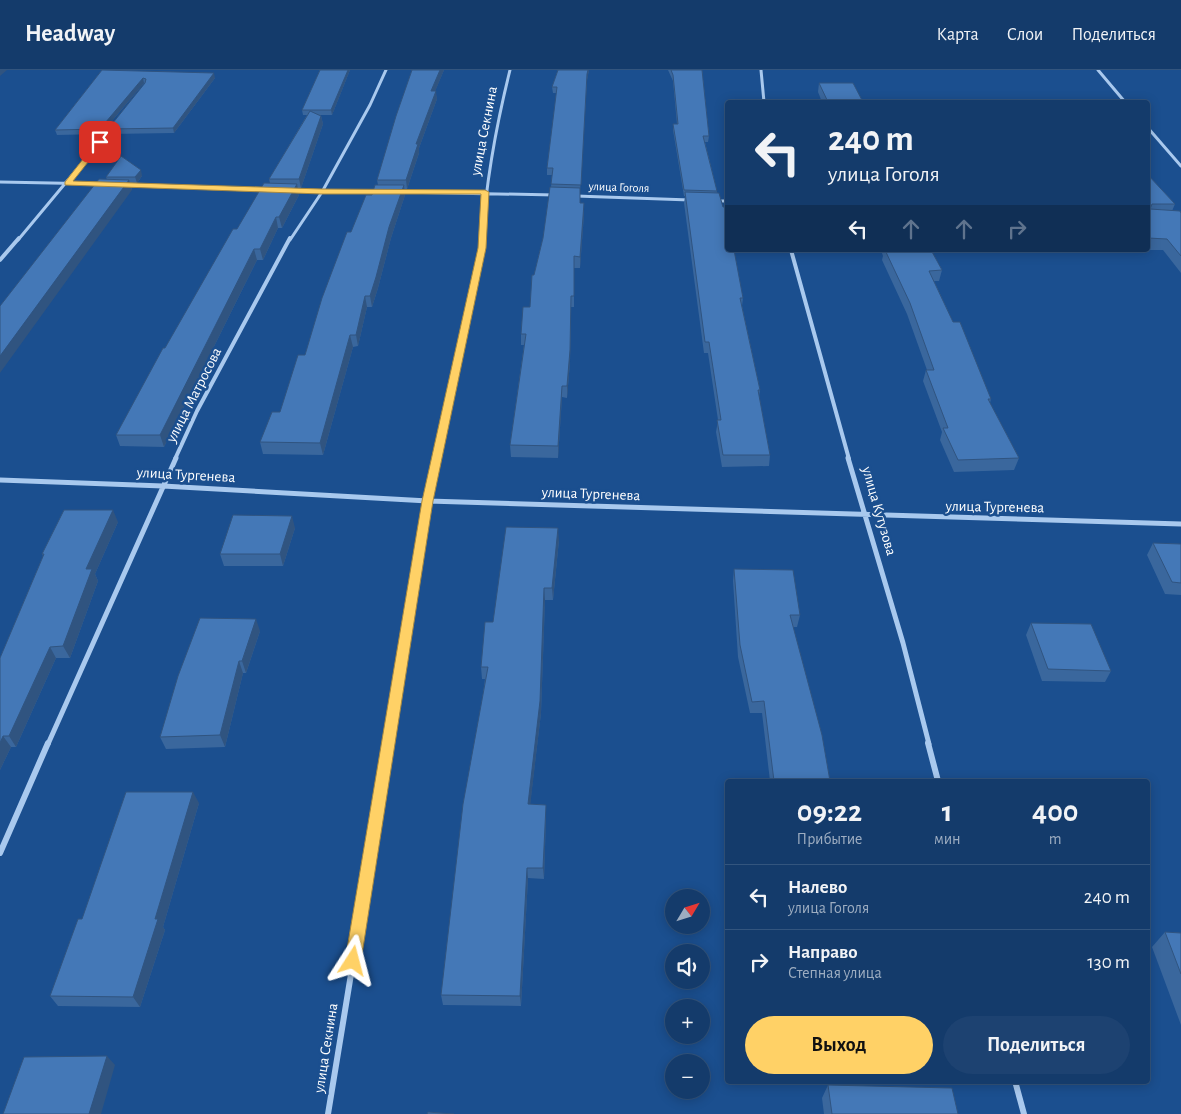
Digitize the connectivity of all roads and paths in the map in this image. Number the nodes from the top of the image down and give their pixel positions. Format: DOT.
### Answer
graph roads {
  1 [pos="386,70"];
  2 [pos="510,70"];
  3 [pos="761,70"];
  4 [pos="1098,70"];
  5 [pos="764,100"];
  6 [pos="1123,100"];
  7 [pos="115,123"];
  8 [pos="1150,130"];
  9 [pos="1181,166"];
  10 [pos="0,182"];
  11 [pos="67,183"];
  12 [pos="106,184"];
  13 [pos="116,185"];
  14 [pos="273,190"];
  15 [pos="292,191"];
  16 [pos="322,192"];
  17 [pos="379,192"];
  18 [pos="389,192"];
  19 [pos="485,192"];
  20 [pos="563,195"];
  21 [pos="572,196"];
  22 [pos="698,200"];
  23 [pos="708,201"];
  24 [pos="725,201"];
  25 [pos="792,252"];
  26 [pos="0,260"];
  27 [pos="0,480"];
  28 [pos="163,486"];
  29 [pos="428,501"];
  30 [pos="866,516"];
  31 [pos="1181,524"];
  32 [pos="937,779"];
  33 [pos="0,853"];
  34 [pos="1016,1084"];
  35 [pos="328,1114"];
  36 [pos="1024,1114"];
  1 -- 16 [label="street, улица Матросова"];
  2 -- 19 [label="street, улица Секнина"];
  3 -- 5 [label="street"];
  4 -- 6 [label="street"];
  7 -- 11 [label="street"];
  8 -- 9 [label="street"];
  10 -- 11 [label="street"];
  11 -- 12 [label="street"];
  11 -- 26 [label="street"];
  13 -- 14 [label="street"];
  15 -- 16 [label="street"];
  16 -- 17 [label="street"];
  16 -- 28 [label="street, улица Матросова"];
  18 -- 19 [label="street"];
  19 -- 20 [label="street"];
  19 -- 29 [label="street, улица Секнина"];
  21 -- 22 [label="street, улица Гоголя"];
  23 -- 24 [label="street"];
  25 -- 30 [label="street, улица Кутузова"];
  27 -- 28 [label="street, улица Тургенева"];
  28 -- 29 [label="street, улица Тургенева"];
  28 -- 33 [label="street, улица Матросова"];
  29 -- 30 [label="street, улица Тургенева"];
  29 -- 35 [label="street, улица Секнина"];
  30 -- 31 [label="street, улица Тургенева"];
  30 -- 32 [label="street, улица Кутузова"];
  34 -- 36 [label="street"];
}
